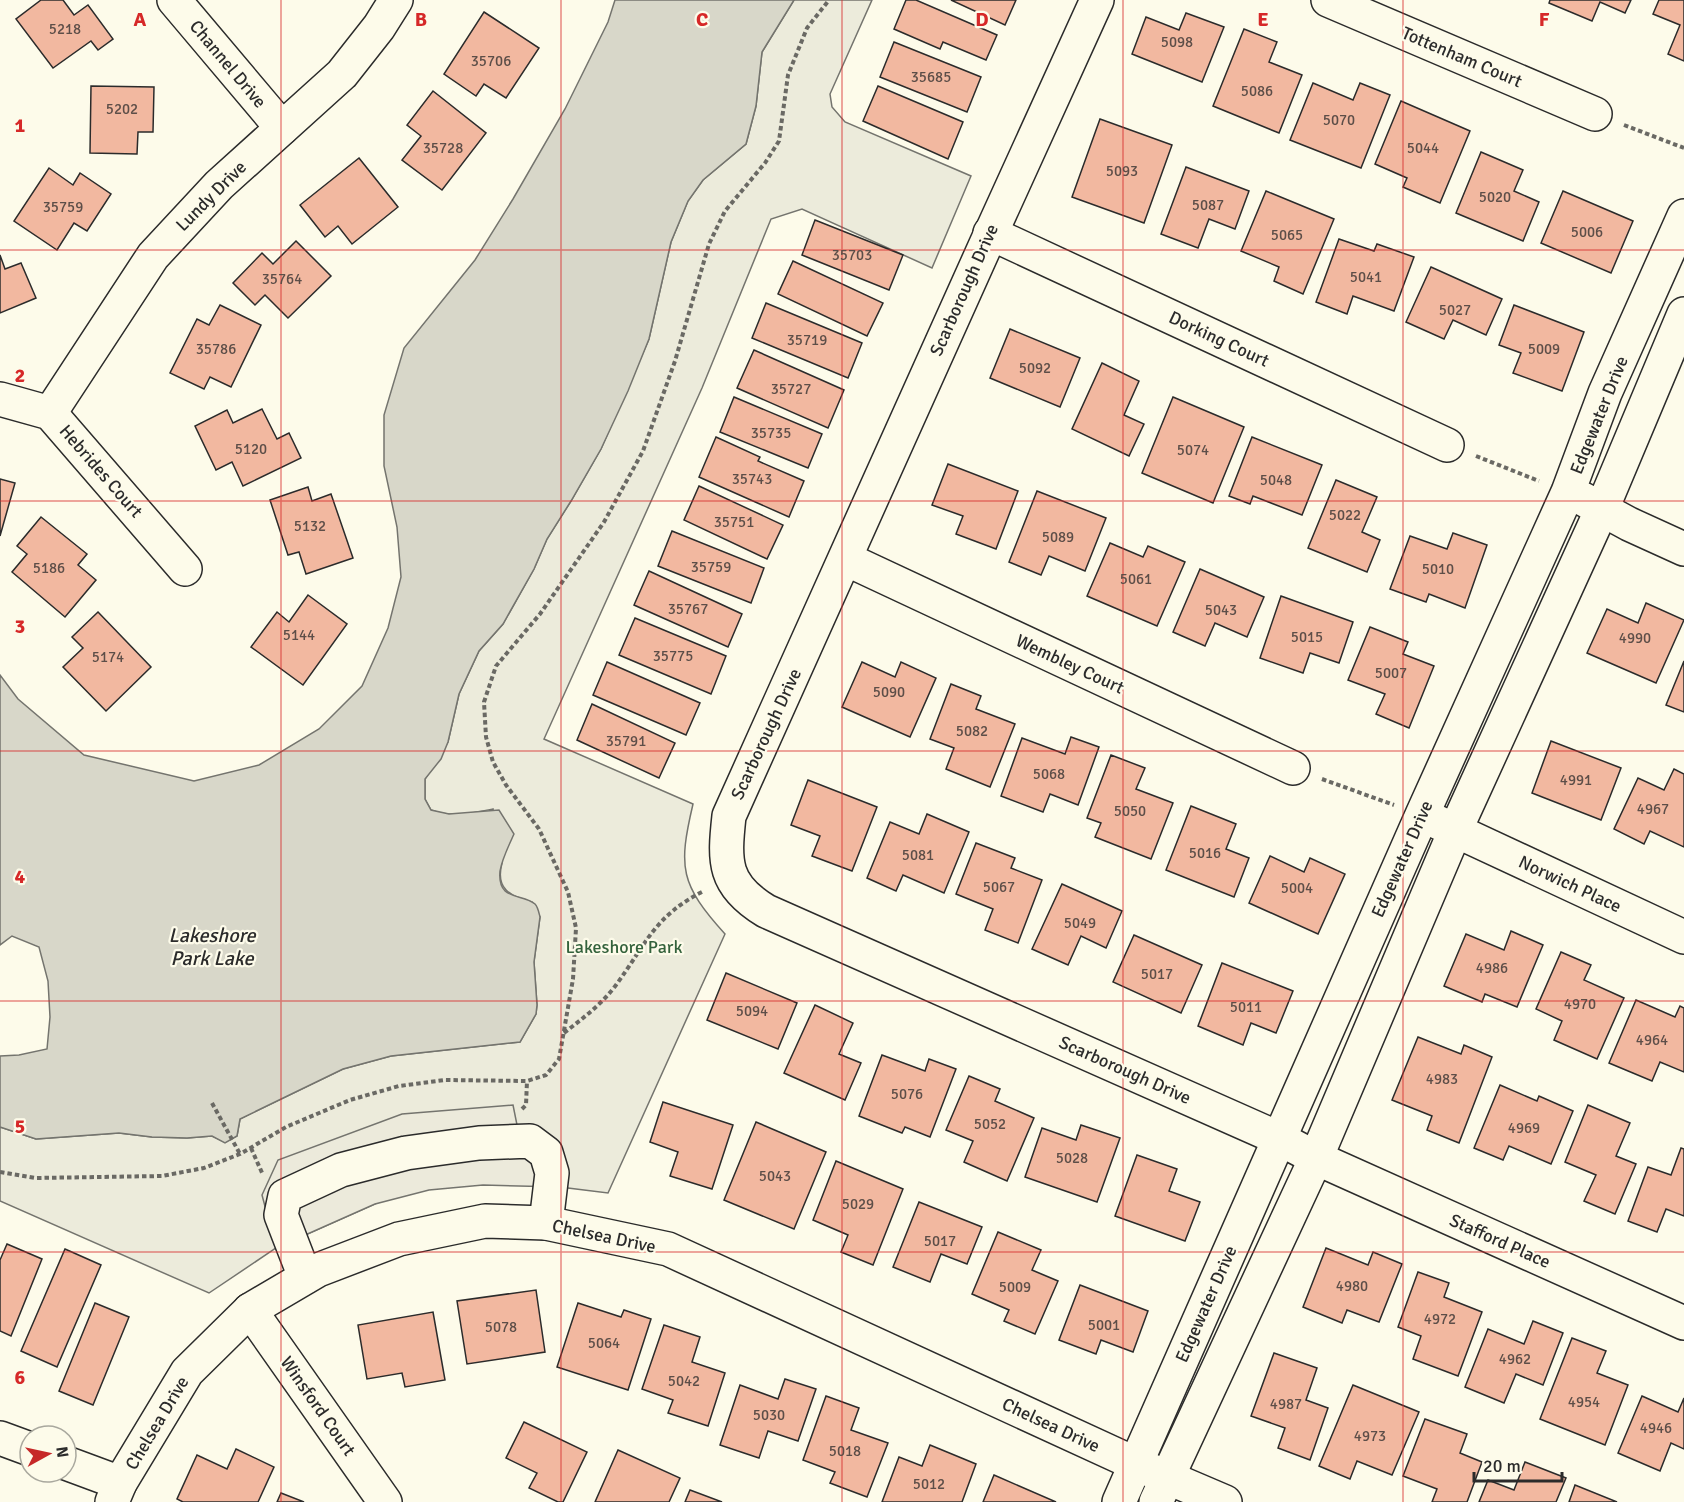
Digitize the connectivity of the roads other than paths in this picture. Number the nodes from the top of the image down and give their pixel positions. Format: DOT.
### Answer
graph roads {
  1 [pos="174,0"];
  2 [pos="396,0"];
  3 [pos="1097,0"];
  4 [pos="1328,0"];
  5 [pos="1595,114"];
  6 [pos="282,128"];
  7 [pos="1684,216"];
  8 [pos="990,233"];
  9 [pos="1684,314"];
  10 [pos="0,399"];
  11 [pos="50,413"];
  12 [pos="1448,445"];
  13 [pos="1568,492"];
  14 [pos="1602,509"];
  15 [pos="1684,549"];
  16 [pos="846,559"];
  17 [pos="185,569"];
  18 [pos="1293,768"];
  19 [pos="1422,815"];
  20 [pos="1455,831"];
  21 [pos="1684,937"];
  22 [pos="1278,1138"];
  23 [pos="1317,1158"];
  24 [pos="546,1223"];
  25 [pos="305,1277"];
  26 [pos="250,1310"];
  27 [pos="1684,1323"];
  28 [pos="0,1438"];
  29 [pos="18,1445"];
  30 [pos="1136,1464"];
  31 [pos="78,1470"];
  32 [pos="1161,1489"];
  33 [pos="116,1493"];
  34 [pos="385,1502"];
  35 [pos="1119,1502"];
  36 [pos="1225,1502"];
  1 -- 6 [label="street, Channel Drive"];
  2 -- 6 [label="street, Lundy Drive"];
  3 -- 8 [label="street, Scarborough Drive"];
  4 -- 5 [label="street, Tottenham Court"];
  6 -- 11 [label="street, Lundy Drive"];
  7 -- 13 [label="street, Edgewater Drive"];
  8 -- 12 [label="street, Dorking Court"];
  8 -- 16 [label="street, Scarborough Drive"];
  9 -- 14 [label="street, Edgewater Drive"];
  10 -- 11 [label="street, Hebrides Court"];
  11 -- 17 [label="street, Hebrides Court"];
  13 -- 14 [label="street"];
  13 -- 19 [label="street, Edgewater Drive"];
  14 -- 15 [label="street"];
  14 -- 20 [label="street, Edgewater Drive"];
  16 -- 18 [label="street, Wembley Court"];
  16 -- 22 [label="street, Scarborough Drive"];
  19 -- 20 [label="street, Norwich Place"];
  19 -- 22 [label="street, Edgewater Drive"];
  20 -- 21 [label="street, Norwich Place"];
  20 -- 23 [label="street, Edgewater Drive"];
  22 -- 23 [label="street, Scarborough Drive"];
  22 -- 30 [label="street, Edgewater Drive"];
  23 -- 27 [label="street, Stafford Place"];
  23 -- 32 [label="street, Edgewater Drive"];
  24 -- 25 [label="street, Chelsea Drive"];
  24 -- 25 [label="street"];
  24 -- 30 [label="street, Chelsea Drive"];
  25 -- 26 [label="street, Chelsea Drive"];
  26 -- 33 [label="street, Chelsea Drive"];
  26 -- 34 [label="street, Winsford Court"];
  28 -- 29 [label="street"];
  30 -- 32 [label="street, Chelsea Drive"];
  30 -- 35 [label="street, Edgewater Drive"];
  31 -- 33 [label="street"];
  32 -- 36 [label="street, Chelsea Drive"];
}
